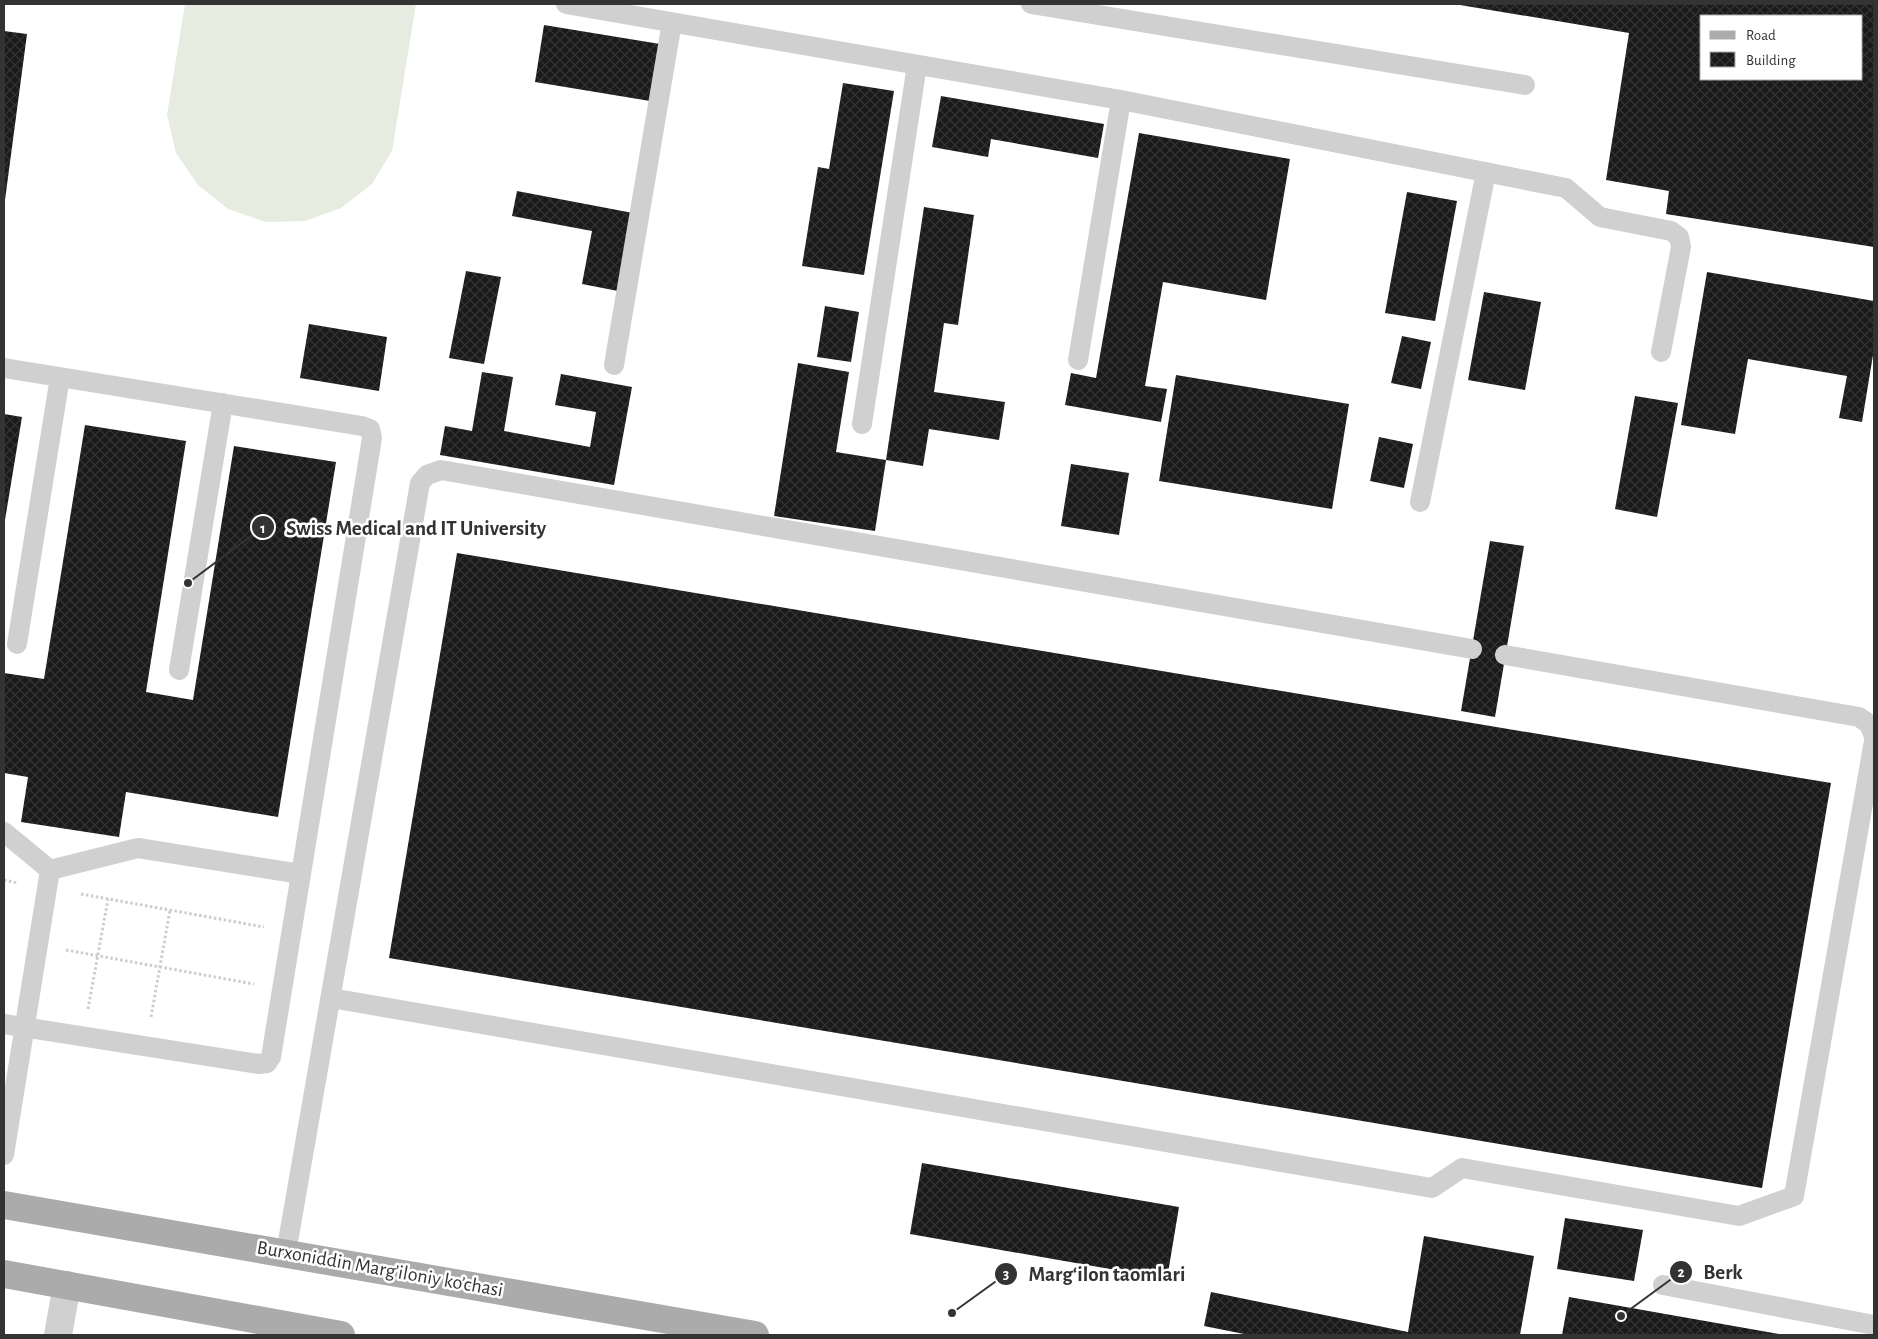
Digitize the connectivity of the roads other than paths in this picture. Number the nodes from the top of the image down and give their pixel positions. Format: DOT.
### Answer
graph roads {
  1 [pos="566,4"];
  2 [pos="1031,4"];
  3 [pos="672,22"];
  4 [pos="917,65"];
  5 [pos="1525,85"];
  6 [pos="1121,100"];
  7 [pos="1486,172"];
  8 [pos="1661,352"];
  9 [pos="1078,360"];
  10 [pos="614,365"];
  11 [pos="4,368"];
  12 [pos="60,377"];
  13 [pos="223,403"];
  14 [pos="862,424"];
  15 [pos="1420,502"];
  16 [pos="17,644"];
  17 [pos="1472,648"];
  18 [pos="1505,654"];
  19 [pos="179,670"];
  20 [pos="1874,736"];
  21 [pos="1874,741"];
  22 [pos="4,832"];
  23 [pos="301,874"];
  24 [pos="49,879"];
  25 [pos="331,998"];
  26 [pos="4,1024"];
  27 [pos="25,1027"];
  28 [pos="4,1155"];
  29 [pos="4,1205"];
  30 [pos="286,1253"];
  31 [pos="4,1274"];
  32 [pos="66,1285"];
  33 [pos="1663,1285"];
  34 [pos="1874,1325"];
  35 [pos="58,1335"];
  36 [pos="341,1335"];
  37 [pos="755,1335"];
  1 -- 3 [label="lane"];
  2 -- 5 [label="lane"];
  3 -- 4 [label="lane"];
  3 -- 10 [label="lane"];
  4 -- 6 [label="lane"];
  4 -- 14 [label="lane"];
  6 -- 7 [label="lane"];
  6 -- 9 [label="lane"];
  7 -- 8 [label="lane"];
  7 -- 15 [label="lane"];
  11 -- 12 [label="lane"];
  12 -- 13 [label="lane"];
  12 -- 16 [label="lane"];
  13 -- 19 [label="lane"];
  13 -- 23 [label="lane"];
  17 -- 25 [label="lane"];
  18 -- 20 [label="lane"];
  21 -- 25 [label="lane"];
  22 -- 24 [label="lane"];
  23 -- 24 [label="lane"];
  23 -- 27 [label="lane"];
  24 -- 27 [label="lane"];
  25 -- 30 [label="lane"];
  26 -- 27 [label="lane"];
  27 -- 28 [label="lane"];
  29 -- 30 [label="main road, Burxoniddin Marg’iloniy ko’chasi"];
  30 -- 37 [label="main road, Burxoniddin Marg’iloniy ko’chasi"];
  31 -- 32 [label="main road"];
  32 -- 35 [label="street"];
  32 -- 36 [label="main road"];
  33 -- 34 [label="lane"];
}
